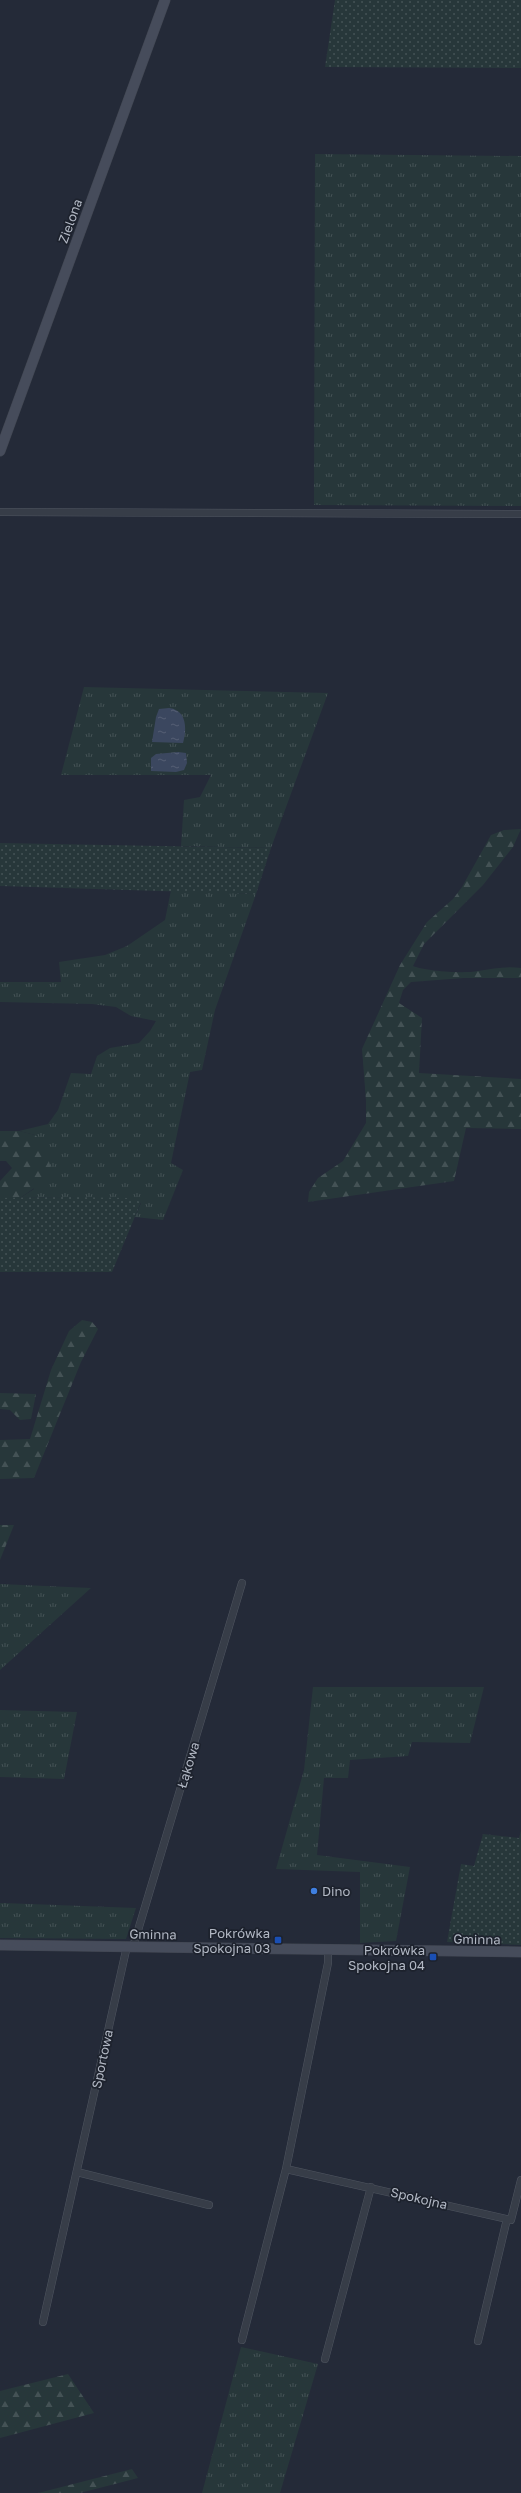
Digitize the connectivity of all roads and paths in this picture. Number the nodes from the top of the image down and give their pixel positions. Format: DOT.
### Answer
graph roads {
  1 [pos="165,0"];
  2 [pos="0,451"];
  3 [pos="0,512"];
  4 [pos="521,514"];
  5 [pos="242,1583"];
  6 [pos="0,1945"];
  7 [pos="130,1946"];
  8 [pos="328,1950"];
  9 [pos="521,1952"];
  10 [pos="286,2168"];
  11 [pos="77,2172"];
  12 [pos="521,2180"];
  13 [pos="371,2187"];
  14 [pos="209,2205"];
  15 [pos="507,2219"];
  16 [pos="43,2322"];
  17 [pos="242,2340"];
  18 [pos="478,2341"];
  19 [pos="325,2360"];
  1 -- 2 [label="main road, Zielona"];
  3 -- 4 [label="street"];
  5 -- 7 [label="street, Łąkowa"];
  6 -- 7 [label="main road, Gminna"];
  7 -- 8 [label="main road, Gminna"];
  7 -- 11 [label="street, Sportowa"];
  8 -- 9 [label="main road, Gminna"];
  8 -- 10 [label="street"];
  10 -- 13 [label="street, Spokojna"];
  10 -- 17 [label="street"];
  11 -- 14 [label="street"];
  11 -- 16 [label="street, Sportowa"];
  12 -- 15 [label="street"];
  13 -- 15 [label="street, Spokojna"];
  13 -- 19 [label="street"];
  15 -- 18 [label="street"];
}
